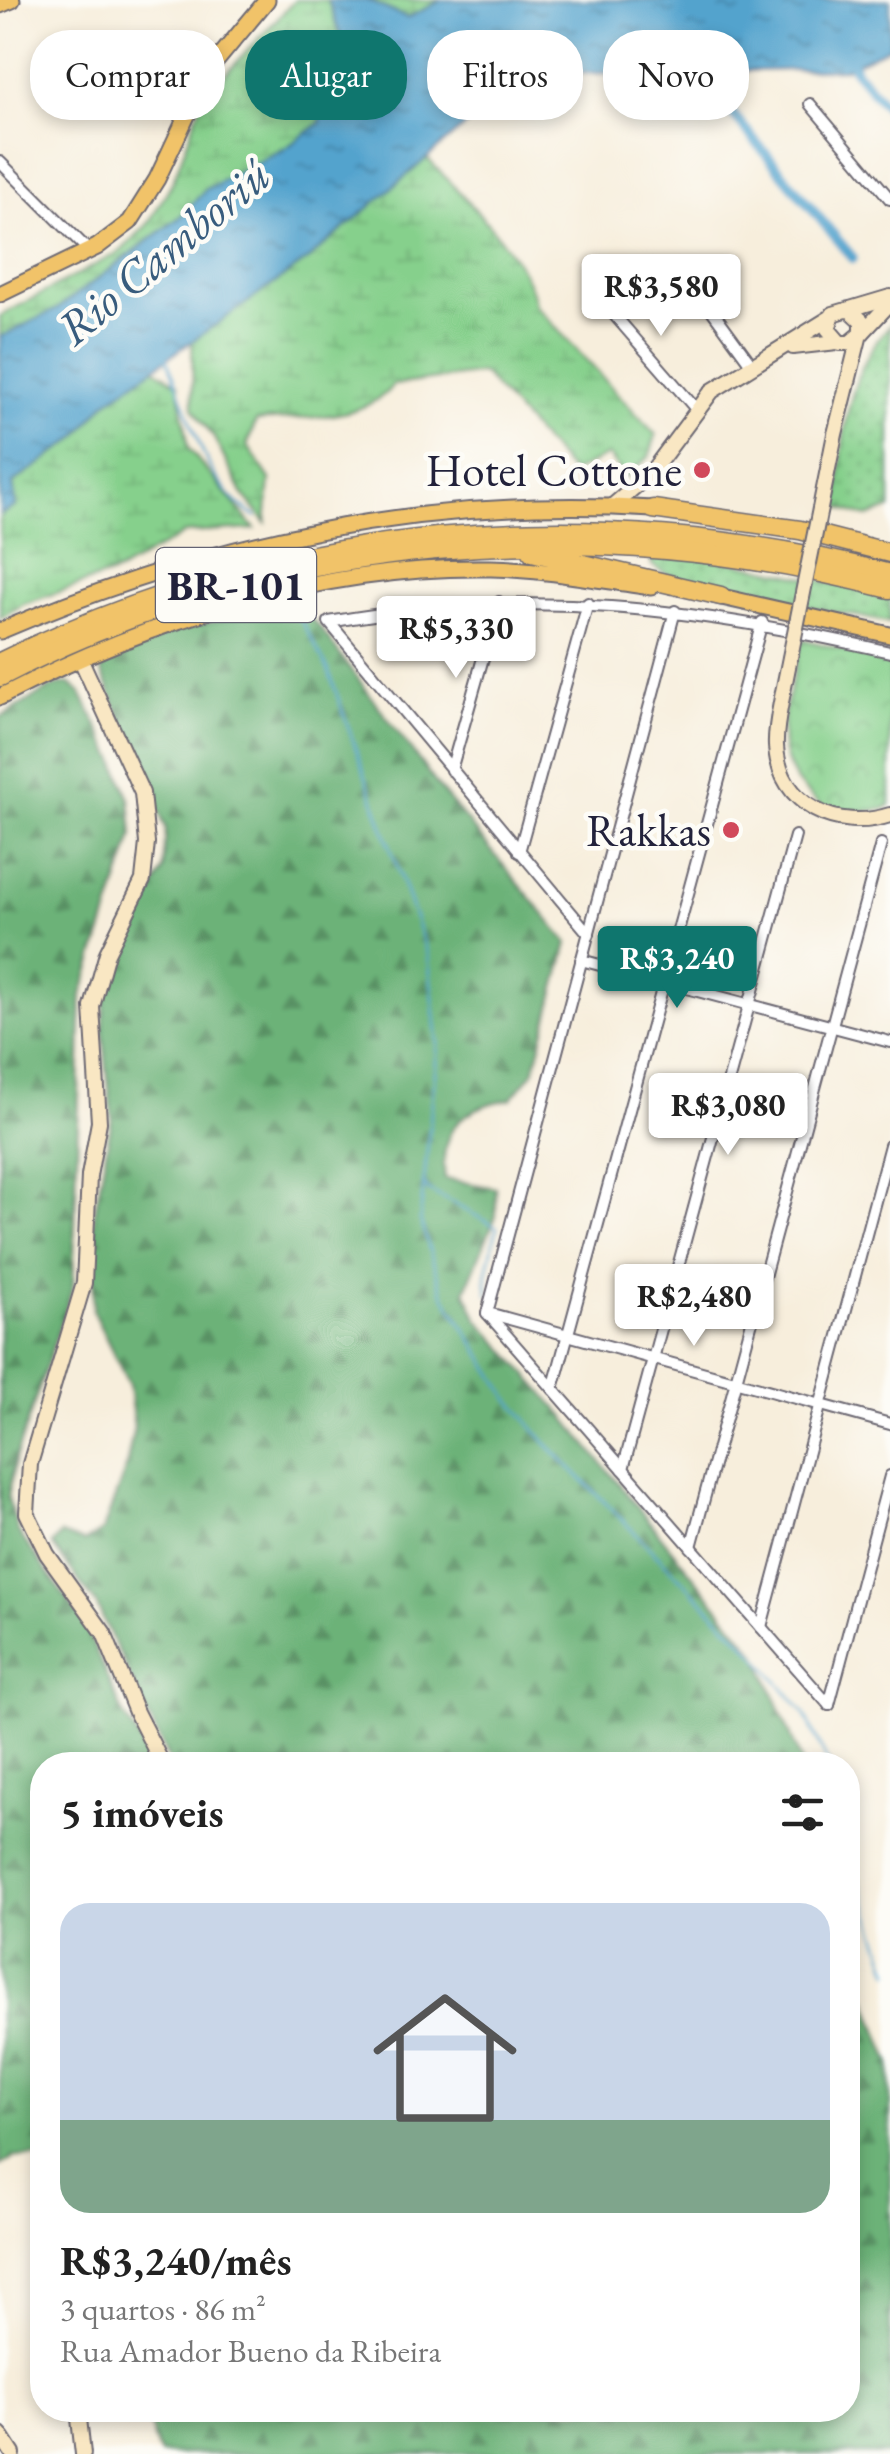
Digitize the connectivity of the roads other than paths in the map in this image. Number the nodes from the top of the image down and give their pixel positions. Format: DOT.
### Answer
graph roads {
  1 [pos="12,0"];
  2 [pos="267,0"];
  3 [pos="0,5"];
  4 [pos="810,104"];
  5 [pos="0,162"];
  6 [pos="890,199"];
  7 [pos="89,251"];
  8 [pos="0,294"];
  9 [pos="597,295"];
  10 [pos="890,300"];
  11 [pos="711,309"];
  12 [pos="849,309"];
  13 [pos="830,318"];
  14 [pos="860,335"];
  15 [pos="838,342"];
  16 [pos="783,349"];
  17 [pos="752,365"];
  18 [pos="843,391"];
  19 [pos="695,408"];
  20 [pos="650,474"];
  21 [pos="611,507"];
  22 [pos="653,509"];
  23 [pos="487,545"];
  24 [pos="890,553"];
  25 [pos="890,574"];
  26 [pos="890,589"];
  27 [pos="720,596"];
  28 [pos="499,602"];
  29 [pos="588,602"];
  30 [pos="675,611"];
  31 [pos="762,622"];
  32 [pos="0,631"];
  33 [pos="890,635"];
  34 [pos="890,652"];
  35 [pos="82,660"];
  36 [pos="0,662"];
  37 [pos="0,677"];
  38 [pos="0,698"];
  39 [pos="451,770"];
  40 [pos="890,814"];
  41 [pos="795,836"];
  42 [pos="881,844"];
  43 [pos="519,852"];
  44 [pos="588,934"];
  45 [pos="582,960"];
  46 [pos="664,982"];
  47 [pos="749,1005"];
  48 [pos="832,1026"];
  49 [pos="890,1042"];
  50 [pos="890,1145"];
  51 [pos="487,1313"];
  52 [pos="568,1335"];
  53 [pos="653,1359"];
  54 [pos="736,1382"];
  55 [pos="554,1389"];
  56 [pos="820,1405"];
  57 [pos="890,1424"];
  58 [pos="623,1469"];
  59 [pos="890,1476"];
  60 [pos="692,1548"];
  61 [pos="761,1627"];
  62 [pos="156,1752"];
  63 [pos="79,2422"];
  64 [pos="2,2437"];
  65 [pos="13,2454"];
  66 [pos="83,2454"];
  1 -- 3 [label="main road"];
  2 -- 7 [label="main road"];
  4 -- 6 [label="street"];
  5 -- 7 [label="street"];
  7 -- 8 [label="main road"];
  9 -- 19 [label="street"];
  10 -- 12 [label="main road"];
  10 -- 14 [label="main road"];
  11 -- 17 [label="street"];
  12 -- 13 [label="main road"];
  12 -- 14 [label="main road"];
  13 -- 15 [label="main road"];
  13 -- 16 [label="main road"];
  14 -- 15 [label="main road"];
  14 -- 18 [label="main road"];
  15 -- 16 [label="main road"];
  15 -- 18 [label="main road"];
  16 -- 17 [label="main road"];
  17 -- 19 [label="main road"];
  18 -- 40 [label="main road, bridge"];
  19 -- 20 [label="main road"];
  20 -- 21 [label="main road"];
  20 -- 22 [label="main road"];
  21 -- 22 [label="main road"];
  21 -- 32 [label="main road"];
  22 -- 24 [label="highway"];
  23 -- 26 [label="highway, BR-101"];
  23 -- 27 [label="highway"];
  23 -- 37 [label="highway, BR-101"];
  25 -- 36 [label="highway, BR-101"];
  27 -- 33 [label="main road"];
  27 -- 35 [label="main road"];
  28 -- 29 [label="street"];
  28 -- 39 [label="street"];
  28 -- 39 [label="street"];
  29 -- 30 [label="street"];
  29 -- 43 [label="street"];
  30 -- 31 [label="street"];
  30 -- 44 [label="street"];
  31 -- 34 [label="street"];
  31 -- 46 [label="street"];
  35 -- 38 [label="main road"];
  35 -- 62 [label="main road"];
  39 -- 43 [label="street"];
  41 -- 47 [label="street"];
  42 -- 48 [label="street"];
  43 -- 44 [label="street"];
  44 -- 45 [label="street"];
  45 -- 46 [label="street"];
  45 -- 51 [label="street"];
  46 -- 47 [label="street"];
  46 -- 52 [label="street"];
  47 -- 48 [label="street"];
  47 -- 53 [label="street"];
  48 -- 49 [label="street"];
  48 -- 54 [label="street"];
  50 -- 56 [label="street"];
  51 -- 52 [label="street"];
  51 -- 55 [label="street"];
  52 -- 53 [label="street"];
  52 -- 55 [label="street"];
  53 -- 54 [label="street"];
  53 -- 58 [label="street"];
  54 -- 56 [label="street"];
  54 -- 60 [label="street"];
  55 -- 58 [label="street"];
  56 -- 57 [label="street"];
  56 -- 61 [label="street"];
  58 -- 60 [label="street"];
  59 -- 61 [label="street"];
  60 -- 61 [label="street"];
  63 -- 66 [label="main road"];
  64 -- 65 [label="main road"];
}
